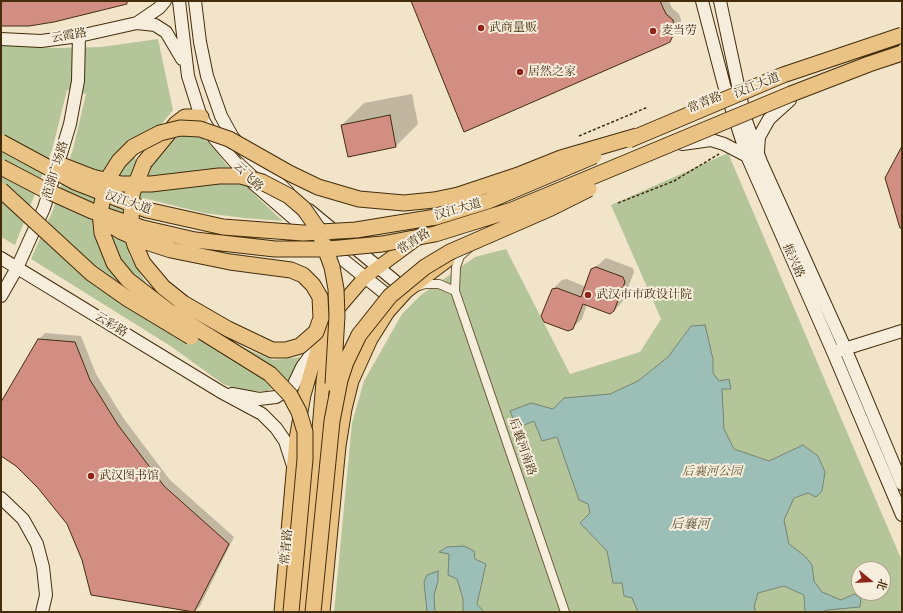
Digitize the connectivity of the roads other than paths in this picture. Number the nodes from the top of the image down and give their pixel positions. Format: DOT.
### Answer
graph roads {
  1 [pos="165,1"];
  2 [pos="179,1"];
  3 [pos="194,1"];
  4 [pos="702,1"];
  5 [pos="720,1"];
  6 [pos="137,23"];
  7 [pos="902,31"];
  8 [pos="902,35"];
  9 [pos="79,36"];
  10 [pos="1,39"];
  11 [pos="902,53"];
  12 [pos="902,60"];
  13 [pos="188,76"];
  14 [pos="732,92"];
  15 [pos="790,100"];
  16 [pos="201,116"];
  17 [pos="740,120"];
  18 [pos="637,136"];
  19 [pos="1,137"];
  20 [pos="1,142"];
  21 [pos="682,144"];
  22 [pos="747,156"];
  23 [pos="638,159"];
  24 [pos="761,162"];
  25 [pos="1,167"];
  26 [pos="1,190"];
  27 [pos="67,201"];
  28 [pos="491,232"];
  29 [pos="1,258"];
  30 [pos="377,267"];
  31 [pos="17,268"];
  32 [pos="365,277"];
  33 [pos="407,291"];
  34 [pos="455,291"];
  35 [pos="1,296"];
  36 [pos="396,303"];
  37 [pos="335,312"];
  38 [pos="902,331"];
  39 [pos="319,343"];
  40 [pos="839,350"];
  41 [pos="270,374"];
  42 [pos="221,392"];
  43 [pos="332,421"];
  44 [pos="294,470"];
  45 [pos="902,484"];
  46 [pos="1,498"];
  47 [pos="902,515"];
  48 [pos="42,612"];
  49 [pos="281,612"];
  50 [pos="291,612"];
  51 [pos="304,612"];
  52 [pos="313,612"];
  53 [pos="323,612"];
  54 [pos="564,612"];
  1 -- 6 [label="street"];
  2 -- 13 [label="street, 云飞路"];
  3 -- 30 [label="street, 云飞路"];
  4 -- 14 [label="street, 振兴路"];
  5 -- 14 [label="street, 振兴路"];
  6 -- 9 [label="street, 云霞路"];
  6 -- 13 [label="street"];
  7 -- 14 [label="main road, 常青路"];
  8 -- 18 [label="highway, 汉江大道, bridge"];
  9 -- 10 [label="street, 云霞路"];
  9 -- 31 [label="street, 范湖广场路"];
  11 -- 23 [label="highway, 汉江大道, bridge"];
  12 -- 15 [label="main road"];
  13 -- 16 [label="street, 云飞路"];
  14 -- 17 [label="street, 振兴路"];
  14 -- 30 [label="main road, 常青路"];
  15 -- 17 [label="main road"];
  15 -- 24 [label="street, 振兴路"];
  16 -- 27 [label="highway, bridge"];
  16 -- 32 [label="street, 云飞路"];
  17 -- 21 [label="main road"];
  17 -- 22 [label="street, 振兴路"];
  17 -- 24 [label="street, 振兴路"];
  18 -- 20 [label="highway, 汉江大道, bridge"];
  18 -- 41 [label="highway, bridge"];
  19 -- 43 [label="highway, bridge"];
  21 -- 22 [label="street"];
  21 -- 28 [label="main road"];
  22 -- 40 [label="street, 振兴路"];
  23 -- 27 [label="highway, 汉江大道, bridge"];
  23 -- 43 [label="highway, bridge"];
  24 -- 40 [label="street, 振兴路"];
  25 -- 27 [label="highway, 汉江大道, bridge"];
  26 -- 41 [label="highway, bridge"];
  28 -- 33 [label="main road"];
  28 -- 34 [label="street"];
  29 -- 31 [label="street, 云彩路"];
  30 -- 32 [label="main road, 常青路"];
  30 -- 33 [label="street, 云飞路"];
  31 -- 35 [label="street, 范湖广场路"];
  31 -- 42 [label="street, 云彩路"];
  32 -- 36 [label="street, 云飞路"];
  32 -- 37 [label="main road, 常青路"];
  33 -- 34 [label="street"];
  33 -- 36 [label="main road"];
  34 -- 54 [label="street, 后襄河南路"];
  36 -- 53 [label="main road"];
  37 -- 39 [label="main road, 常青路"];
  37 -- 51 [label="main road"];
  38 -- 40 [label="street"];
  39 -- 42 [label="street"];
  39 -- 44 [label="main road, 常青路"];
  40 -- 45 [label="street, 振兴路"];
  40 -- 47 [label="street, 振兴路"];
  41 -- 50 [label="highway, bridge"];
  42 -- 44 [label="street, 云彩路"];
  43 -- 52 [label="highway, bridge"];
  44 -- 49 [label="main road, 常青路"];
  46 -- 48 [label="street"];
}
